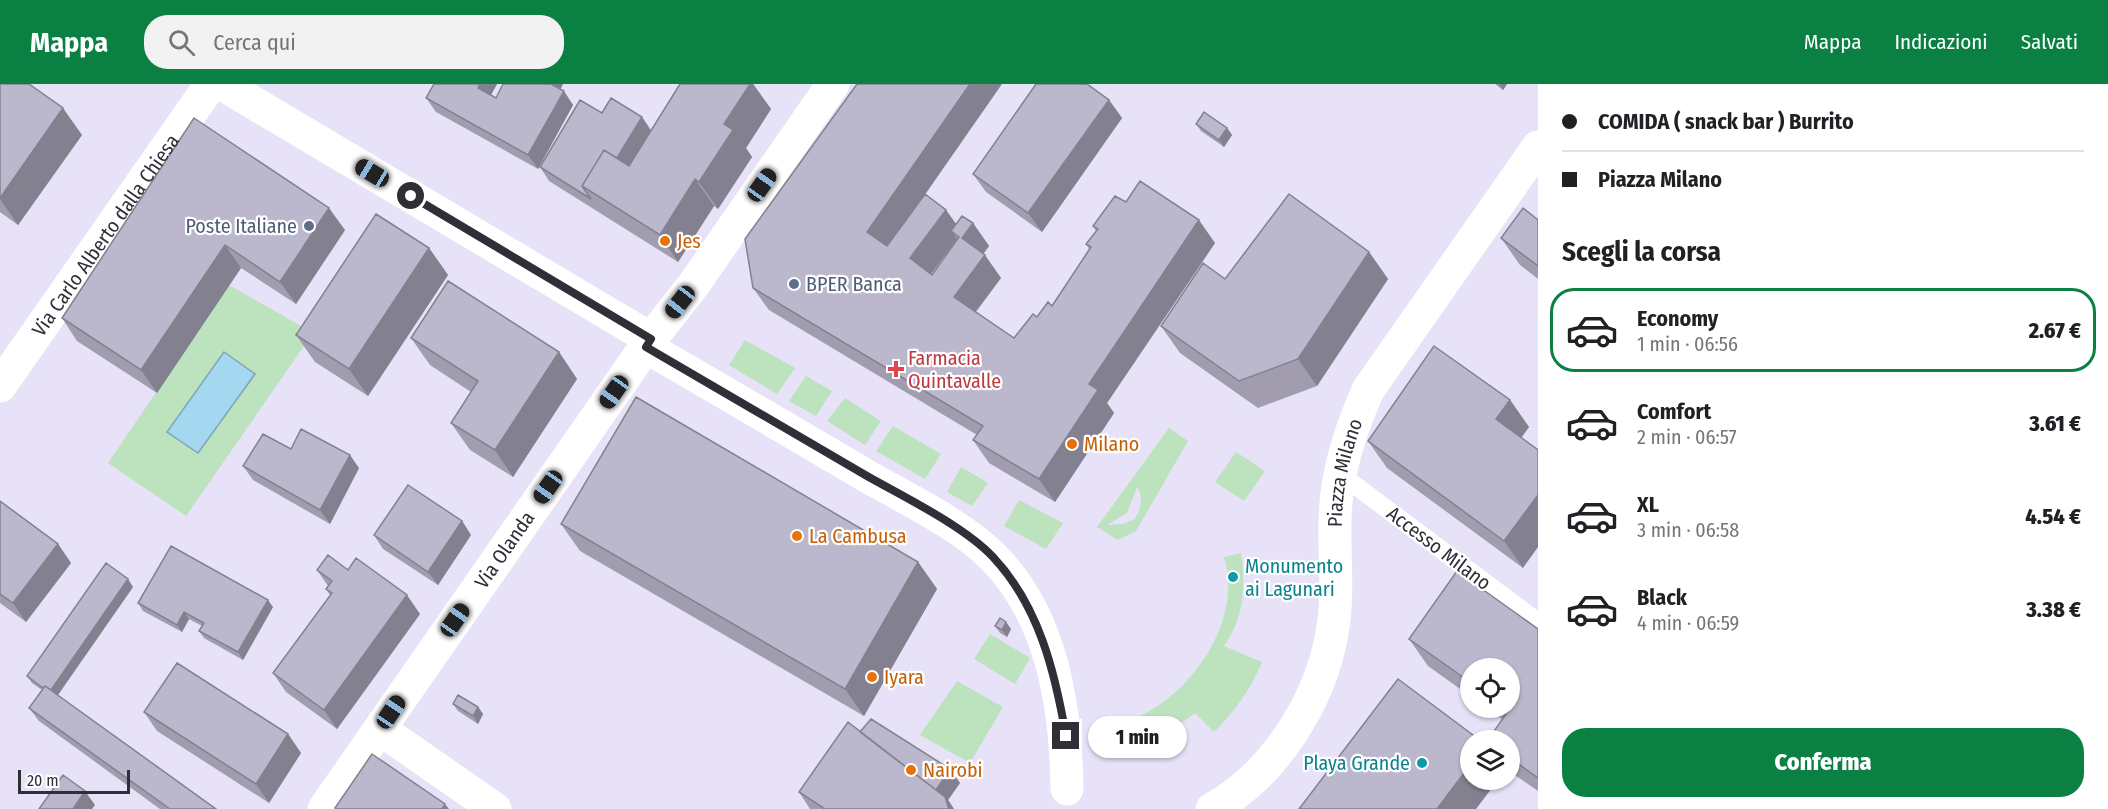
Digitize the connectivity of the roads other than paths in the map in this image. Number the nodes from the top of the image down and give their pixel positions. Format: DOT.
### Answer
graph roads {
  1 [pos="833,84"];
  2 [pos="226,86"];
  3 [pos="1538,147"];
  4 [pos="649,343"];
  5 [pos="0,386"];
  6 [pos="1340,474"];
  7 [pos="1538,622"];
  8 [pos="380,729"];
  9 [pos="1067,789"];
  10 [pos="324,809"];
  11 [pos="495,809"];
  12 [pos="1212,809"];
  1 -- 4 [label="street, Via Olanda"];
  2 -- 4 [label="street"];
  2 -- 5 [label="street, Via Carlo Alberto dalla Chiesa"];
  3 -- 6 [label="street, Piazza Milano"];
  4 -- 8 [label="street, Via Olanda"];
  4 -- 9 [label="street"];
  6 -- 7 [label="lane, Accesso Milano"];
  6 -- 12 [label="street, Piazza Milano"];
  8 -- 10 [label="street, Via Olanda"];
  8 -- 11 [label="street"];
}
